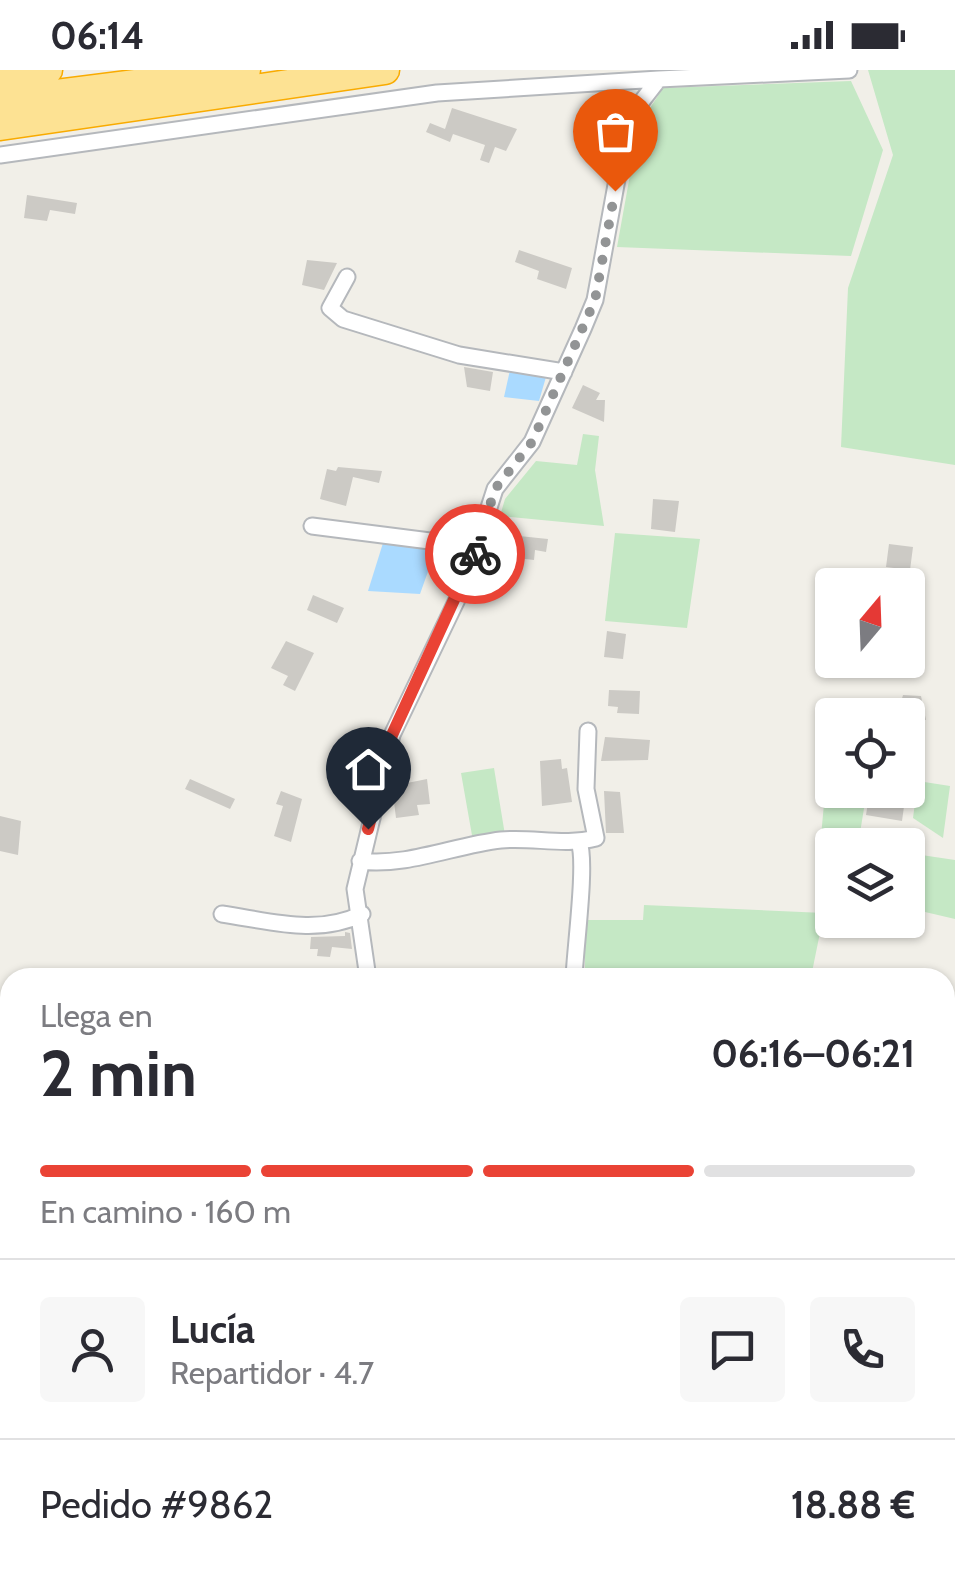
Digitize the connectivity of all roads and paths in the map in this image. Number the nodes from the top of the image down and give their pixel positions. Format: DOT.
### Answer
graph roads {
  1 [pos="48,70"];
  2 [pos="246,70"];
  3 [pos="386,70"];
  4 [pos="849,70"];
  5 [pos="0,76"];
  6 [pos="659,79"];
  7 [pos="0,101"];
  8 [pos="0,126"];
  9 [pos="0,155"];
  10 [pos="346,277"];
  11 [pos="564,372"];
  12 [pos="312,526"];
  13 [pos="477,547"];
  14 [pos="588,732"];
  15 [pos="580,842"];
  16 [pos="360,861"];
  17 [pos="222,914"];
  18 [pos="362,914"];
  19 [pos="367,968"];
  20 [pos="574,968"];
  1 -- 5 [label="highway"];
  2 -- 7 [label="highway"];
  3 -- 8 [label="highway"];
  4 -- 6 [label="street"];
  6 -- 9 [label="street"];
  6 -- 11 [label="street"];
  10 -- 11 [label="street"];
  11 -- 13 [label="street"];
  12 -- 13 [label="street"];
  13 -- 16 [label="street"];
  14 -- 15 [label="street"];
  15 -- 16 [label="street"];
  15 -- 20 [label="street"];
  16 -- 18 [label="street"];
  17 -- 18 [label="street"];
  18 -- 19 [label="street"];
}
